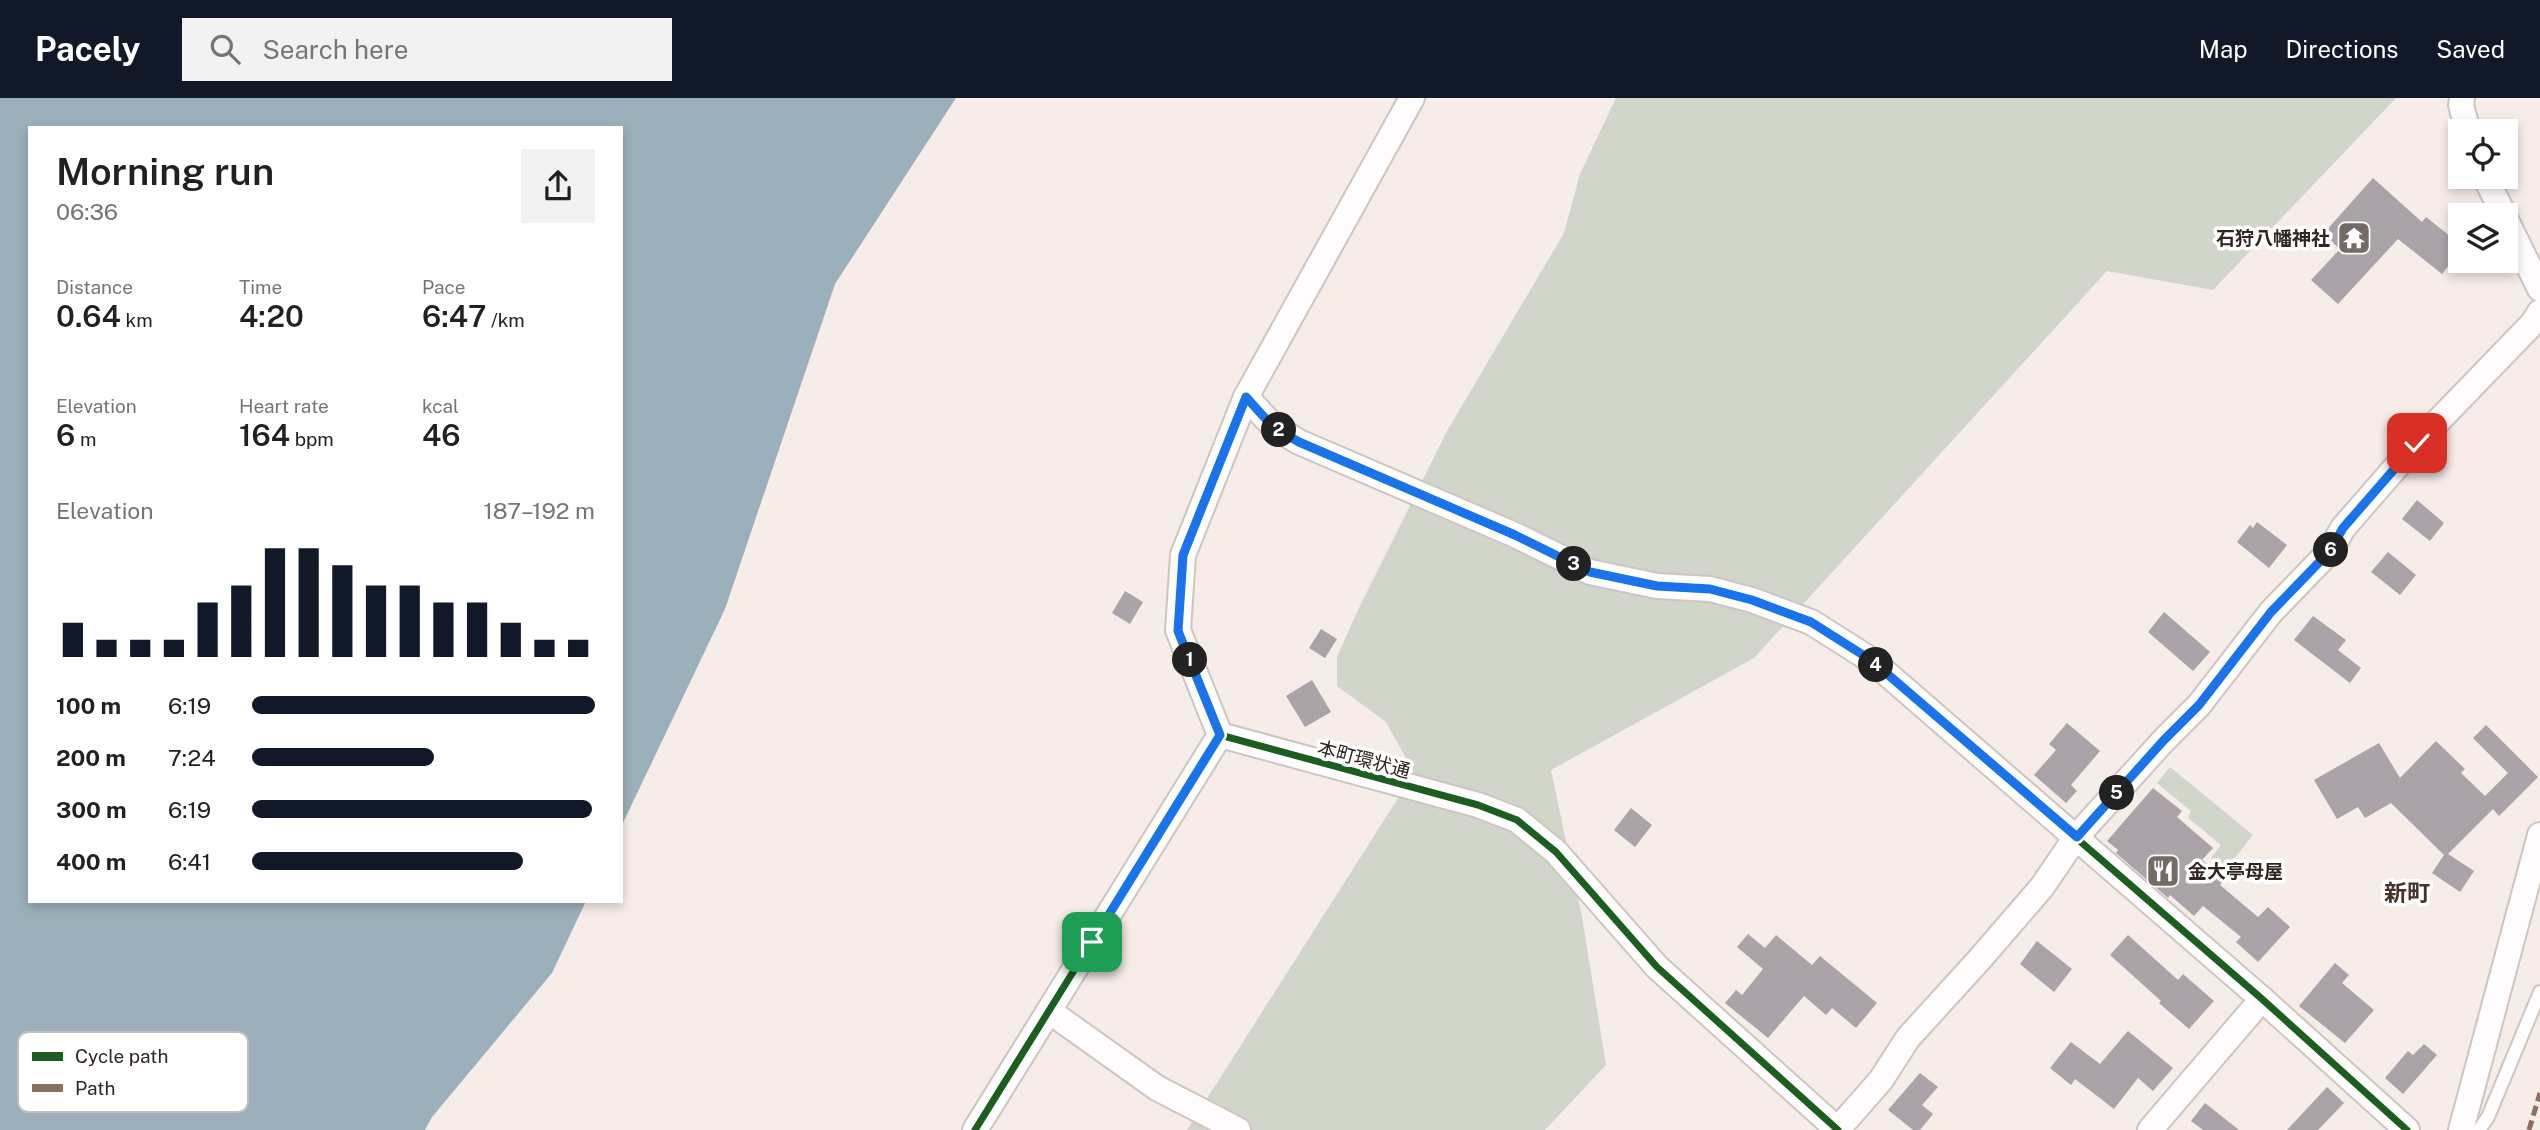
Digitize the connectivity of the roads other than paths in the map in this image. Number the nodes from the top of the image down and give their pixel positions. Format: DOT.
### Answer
graph roads {
  1 [pos="1412,98"];
  2 [pos="2462,98"];
  3 [pos="2465,119"];
  4 [pos="2518,244"];
  5 [pos="2540,289"];
  6 [pos="2540,312"];
  7 [pos="1246,397"];
  8 [pos="1220,735"];
  9 [pos="2540,835"];
  10 [pos="2077,837"];
  11 [pos="2540,992"];
  12 [pos="2262,999"];
  13 [pos="1049,1011"];
  14 [pos="975,1130"];
  15 [pos="1238,1130"];
  16 [pos="1838,1130"];
  17 [pos="2150,1130"];
  18 [pos="2407,1130"];
  19 [pos="2461,1130"];
  20 [pos="2479,1130"];
  1 -- 7 [label="street"];
  2 -- 3 [label="street"];
  4 -- 5 [label="street"];
  6 -- 10 [label="street"];
  7 -- 8 [label="street"];
  7 -- 10 [label="street"];
  8 -- 13 [label="street"];
  8 -- 16 [label="street, 本町環状通"];
  9 -- 19 [label="street"];
  10 -- 12 [label="street"];
  10 -- 16 [label="street"];
  11 -- 20 [label="lane"];
  12 -- 17 [label="street"];
  12 -- 18 [label="street"];
  13 -- 14 [label="street"];
  13 -- 15 [label="street"];
}
